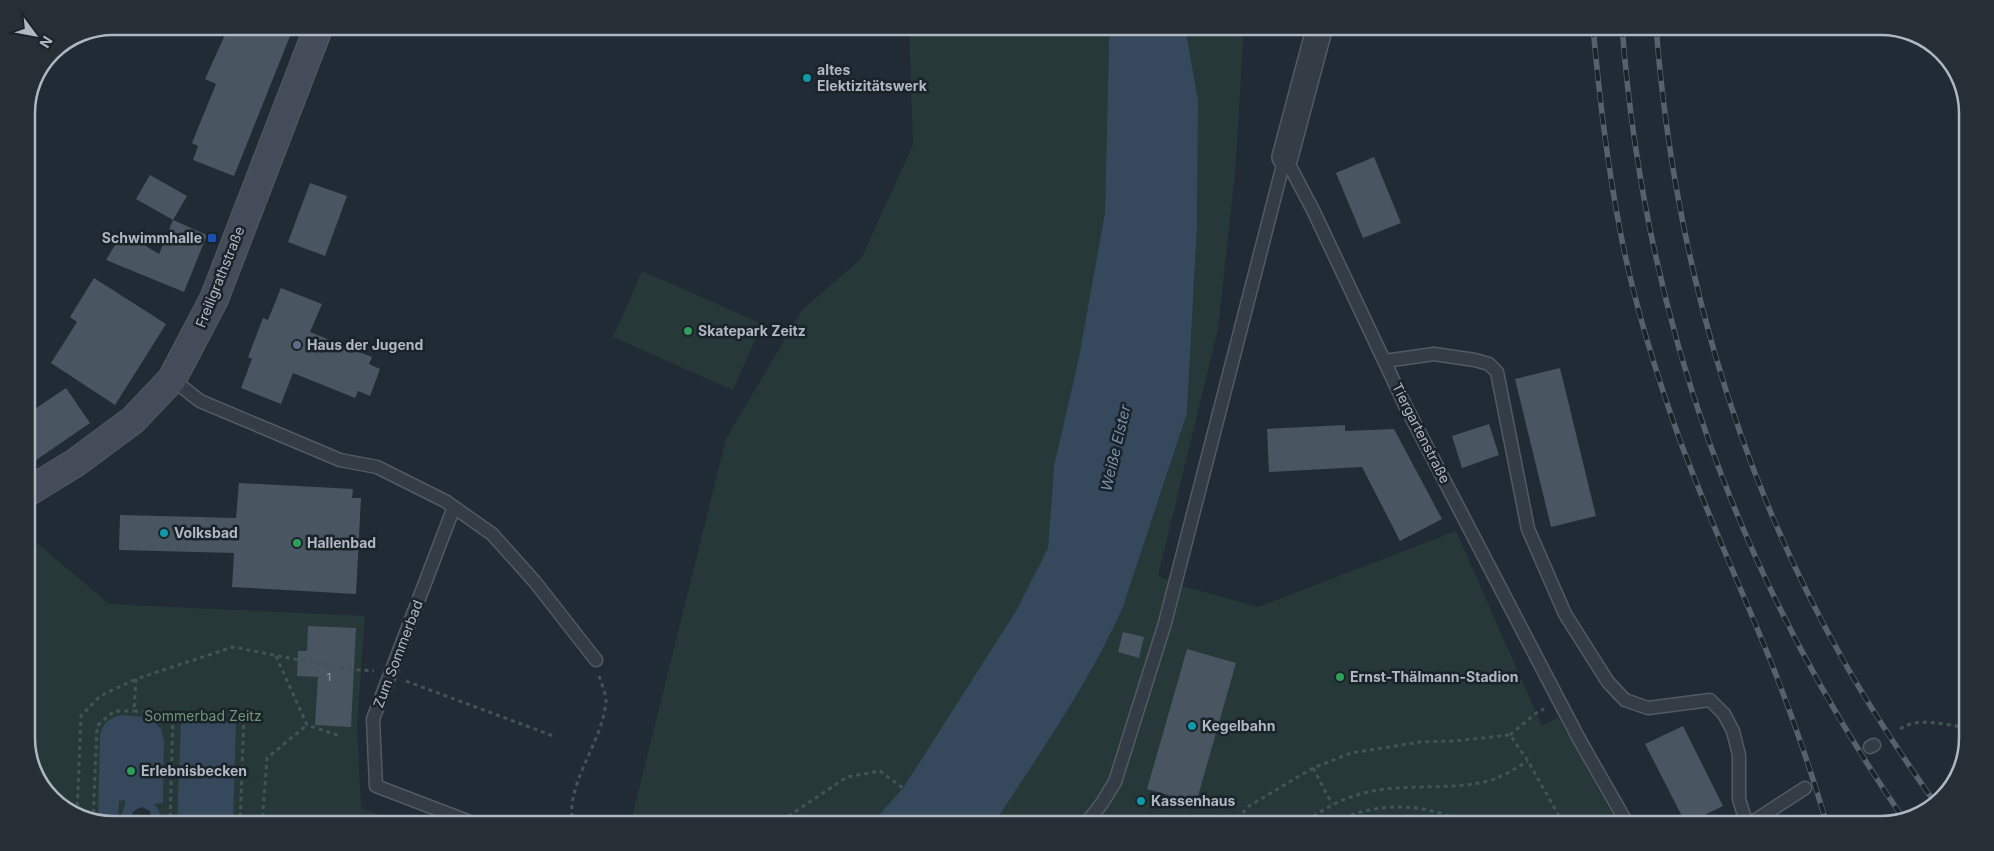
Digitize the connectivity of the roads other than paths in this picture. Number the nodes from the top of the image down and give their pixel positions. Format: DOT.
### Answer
graph roads {
  1 [pos="316,35"];
  2 [pos="1318,35"];
  3 [pos="1285,157"];
  4 [pos="1384,361"];
  5 [pos="172,379"];
  6 [pos="35,487"];
  7 [pos="454,507"];
  8 [pos="596,660"];
  9 [pos="1806,788"];
  10 [pos="454,816"];
  11 [pos="1093,816"];
  12 [pos="1623,816"];
  13 [pos="1745,816"];
  14 [pos="1762,816"];
  1 -- 5 [label="street, Freiligrathstraße"];
  2 -- 3 [label="street"];
  3 -- 4 [label="lane, Tiergartenstraße"];
  3 -- 11 [label="lane"];
  4 -- 12 [label="lane, Tiergartenstraße"];
  4 -- 13 [label="lane"];
  5 -- 6 [label="street, Freiligrathstraße"];
  5 -- 7 [label="lane"];
  7 -- 8 [label="lane"];
  7 -- 10 [label="lane, Zum Sommerbad"];
  9 -- 14 [label="lane"];
}
